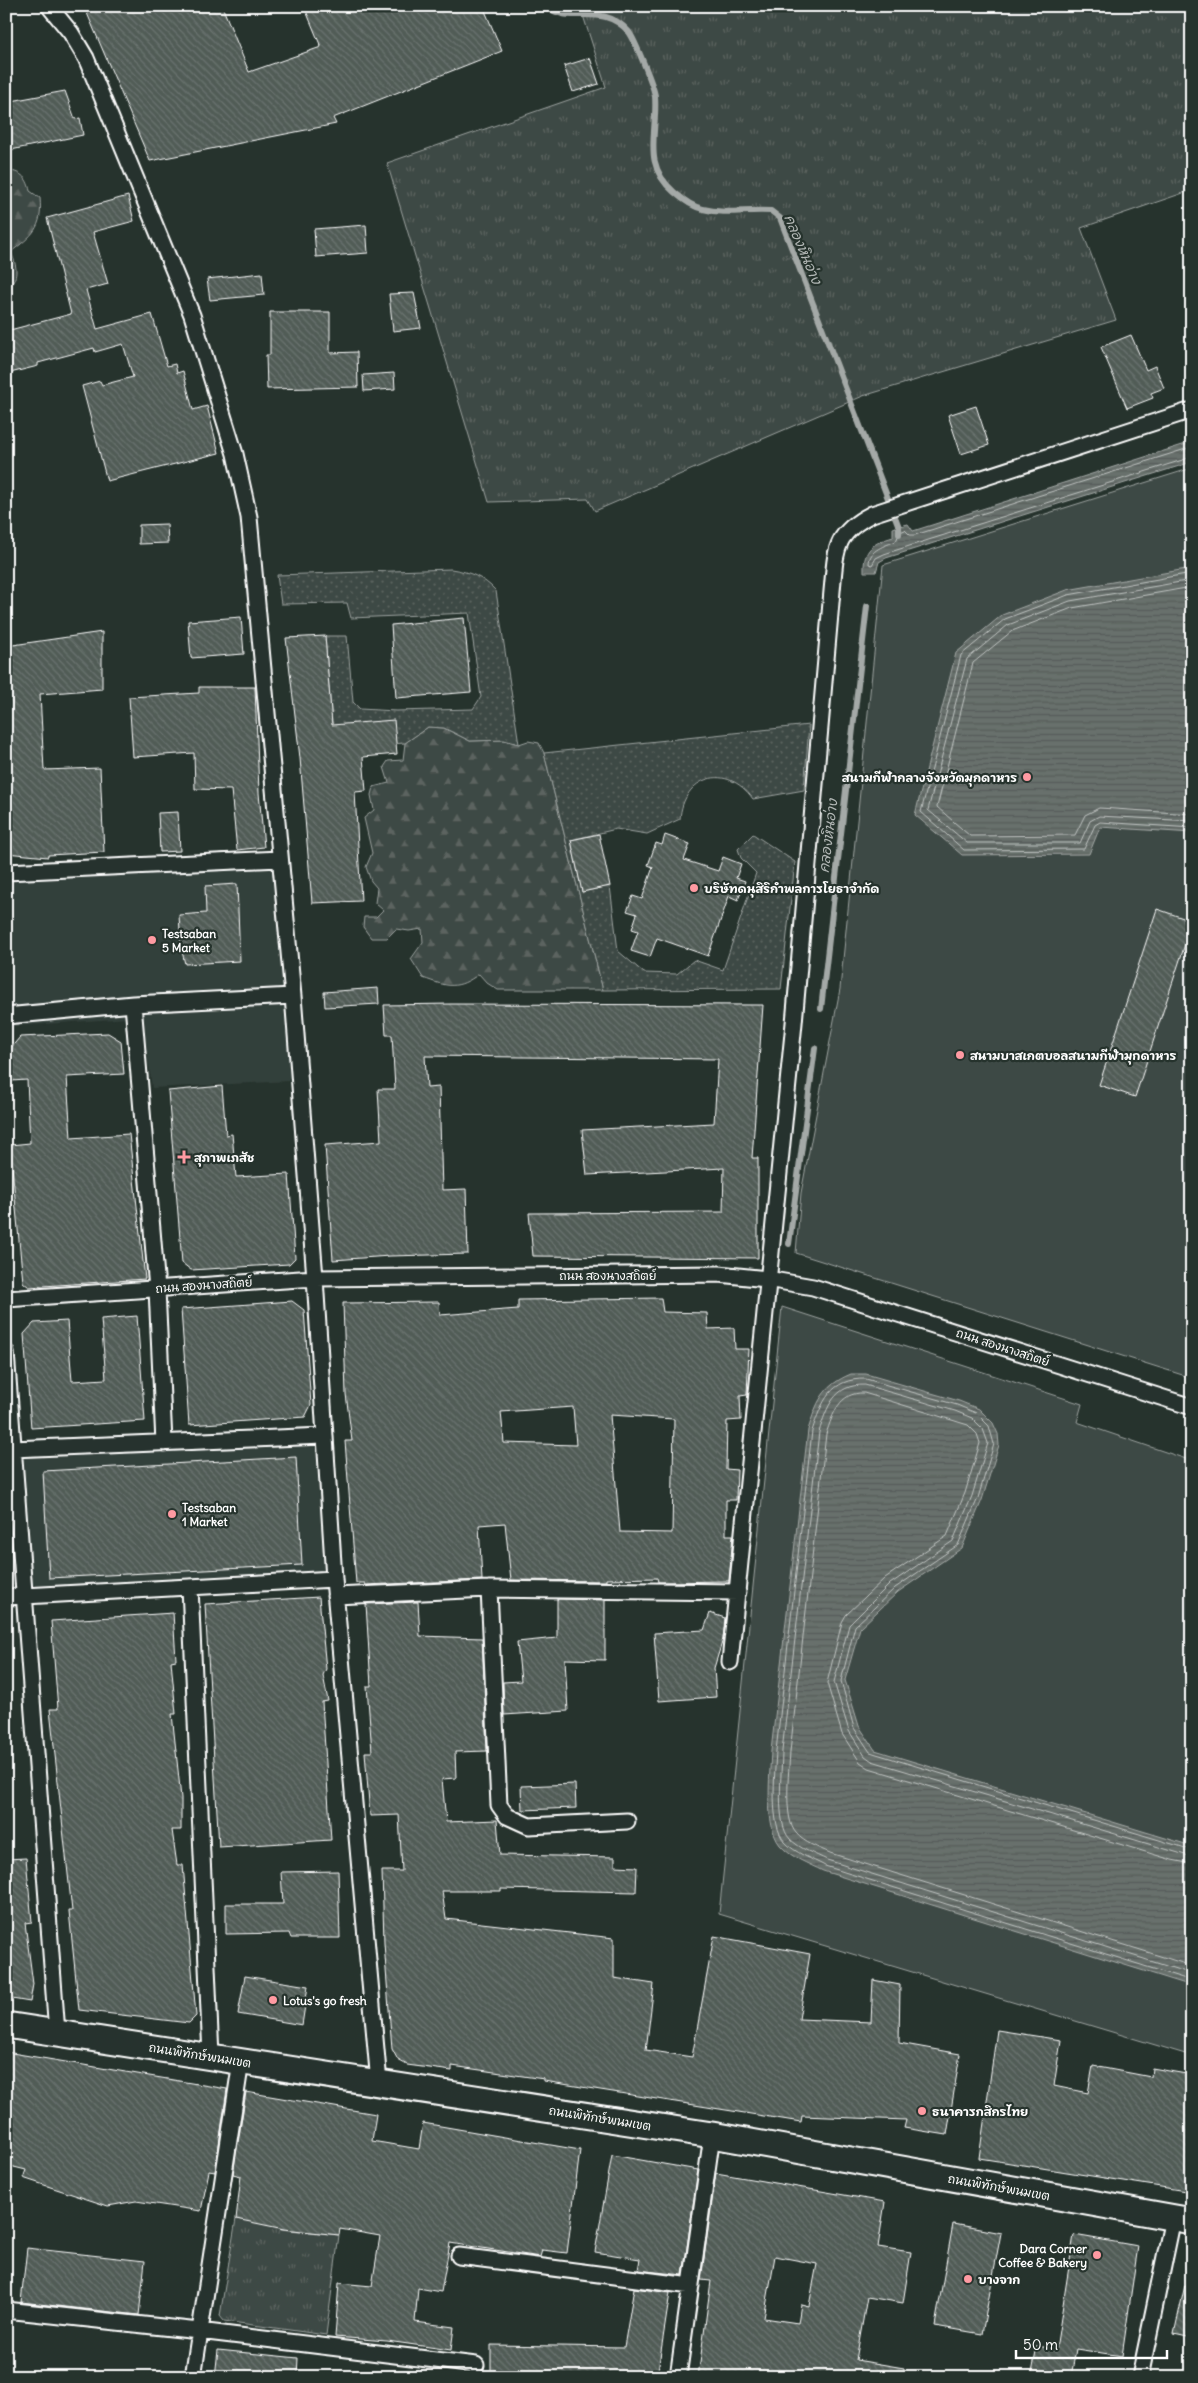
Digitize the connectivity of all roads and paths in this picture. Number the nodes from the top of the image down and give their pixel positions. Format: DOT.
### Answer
graph roads {
  1 [pos="49,6"];
  2 [pos="1192,410"];
  3 [pos="280,859"];
  4 [pos="6,872"];
  5 [pos="293,996"];
  6 [pos="133,1004"];
  7 [pos="6,1016"];
  8 [pos="314,1278"];
  9 [pos="767,1279"];
  10 [pos="158,1288"];
  11 [pos="6,1299"];
  12 [pos="6,1352"];
  13 [pos="1192,1407"];
  14 [pos="323,1436"];
  15 [pos="164,1442"];
  16 [pos="12,1450"];
  17 [pos="334,1579"];
  18 [pos="190,1587"];
  19 [pos="489,1589"];
  20 [pos="738,1592"];
  21 [pos="23,1596"];
  22 [pos="335,1596"];
  23 [pos="6,1597"];
  24 [pos="730,1662"];
  25 [pos="628,1821"];
  26 [pos="6,2025"];
  27 [pos="57,2033"];
  28 [pos="211,2056"];
  29 [pos="241,2061"];
  30 [pos="379,2084"];
  31 [pos="712,2135"];
  32 [pos="1182,2219"];
  33 [pos="459,2256"];
  34 [pos="691,2286"];
  35 [pos="6,2310"];
  36 [pos="199,2331"];
  37 [pos="476,2365"];
  38 [pos="193,2377"];
  39 [pos="678,2377"];
  40 [pos="1140,2377"];
  1 -- 3 [label="street"];
  2 -- 9 [label="street"];
  3 -- 4 [label="street"];
  3 -- 5 [label="street"];
  5 -- 6 [label="street"];
  5 -- 8 [label="street"];
  6 -- 7 [label="street"];
  6 -- 10 [label="street"];
  8 -- 9 [label="street, ถนน สองนางสถิตย์"];
  8 -- 10 [label="street, ถนน สองนางสถิตย์"];
  8 -- 14 [label="street"];
  9 -- 13 [label="street, ถนน สองนางสถิตย์"];
  9 -- 20 [label="street"];
  10 -- 11 [label="street, ถนน สองนางสถิตย์"];
  10 -- 15 [label="street"];
  12 -- 16 [label="street"];
  14 -- 15 [label="street"];
  14 -- 17 [label="street"];
  15 -- 16 [label="street"];
  16 -- 21 [label="street"];
  17 -- 18 [label="street"];
  17 -- 22 [label="street"];
  18 -- 21 [label="street"];
  18 -- 28 [label="street"];
  19 -- 20 [label="street"];
  19 -- 22 [label="street"];
  19 -- 25 [label="street"];
  20 -- 24 [label="street"];
  21 -- 23 [label="street"];
  21 -- 27 [label="street"];
  22 -- 30 [label="street"];
  26 -- 27 [label="main road, ถนนพิทักษ์พนมเขต"];
  27 -- 28 [label="main road, ถนนพิทักษ์พนมเขต"];
  28 -- 29 [label="main road, ถนนพิทักษ์พนมเขต"];
  29 -- 30 [label="main road, ถนนพิทักษ์พนมเขต"];
  29 -- 36 [label="street"];
  30 -- 31 [label="main road, ถนนพิทักษ์พนมเขต"];
  31 -- 32 [label="main road, ถนนพิทักษ์พนมเขต"];
  31 -- 34 [label="street"];
  32 -- 40 [label="street"];
  33 -- 34 [label="street"];
  34 -- 39 [label="street"];
  35 -- 36 [label="street"];
  36 -- 37 [label="street"];
  36 -- 38 [label="street"];
}
